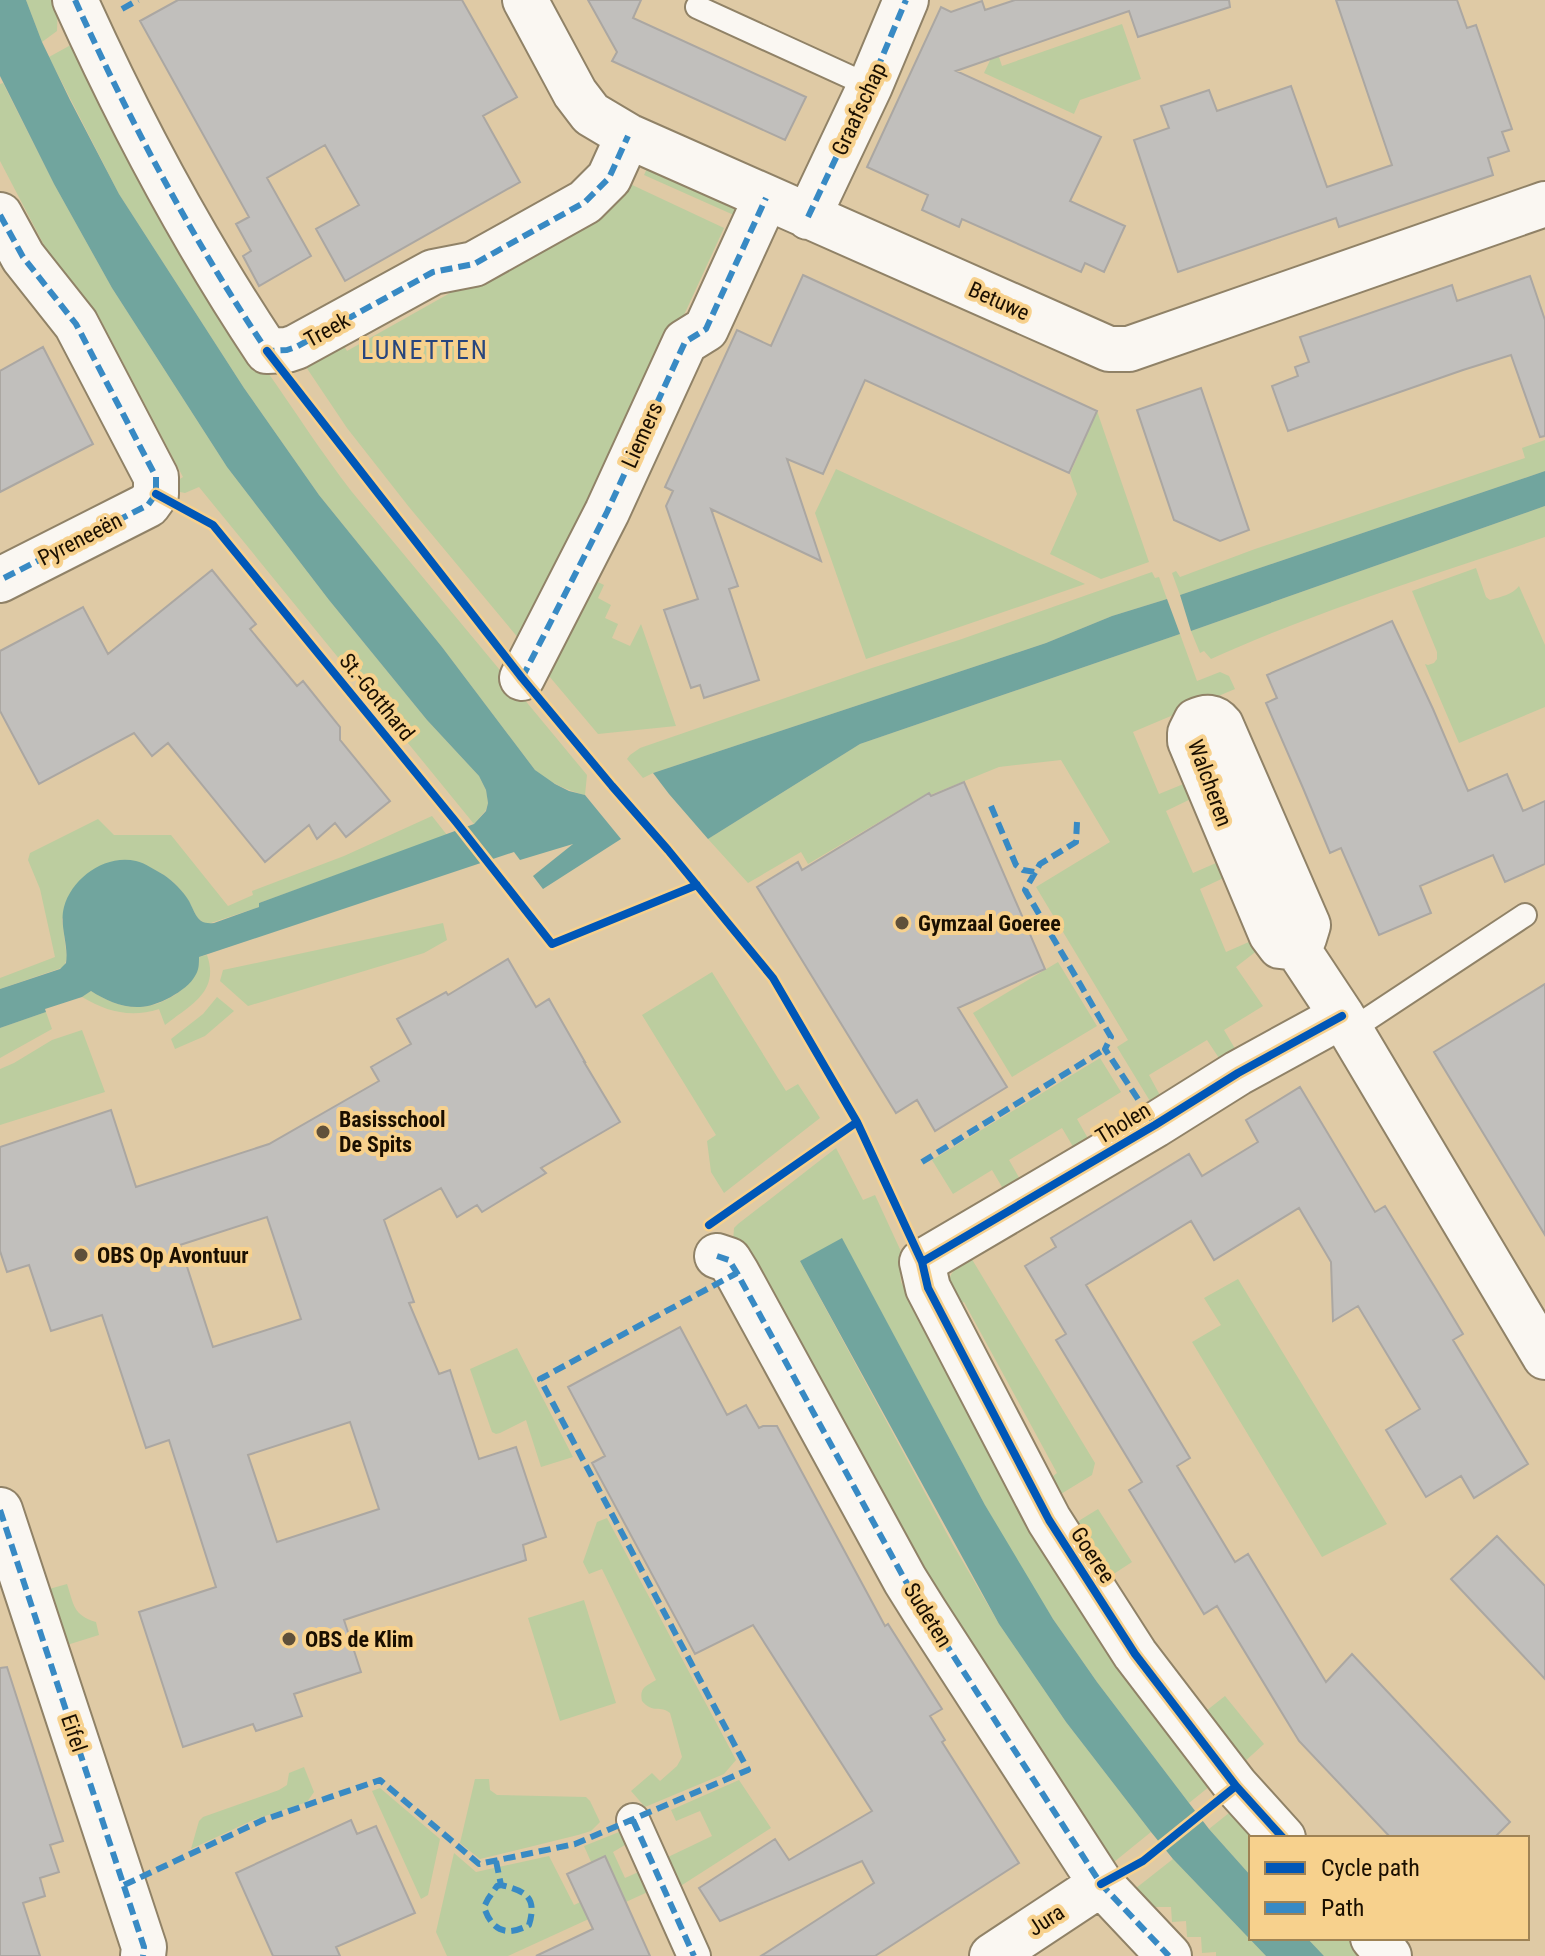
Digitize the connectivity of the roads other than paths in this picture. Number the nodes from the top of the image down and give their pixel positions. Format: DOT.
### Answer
graph roads {
  1 [pos="75,0"];
  2 [pos="525,0"];
  3 [pos="906,0"];
  4 [pos="697,7"];
  5 [pos="870,86"];
  6 [pos="628,136"];
  7 [pos="766,198"];
  8 [pos="1545,204"];
  9 [pos="0,215"];
  10 [pos="808,217"];
  11 [pos="0,580"];
  12 [pos="522,678"];
  13 [pos="1525,915"];
  14 [pos="1297,948"];
  15 [pos="1346,1023"];
  16 [pos="717,1256"];
  17 [pos="922,1262"];
  18 [pos="1545,1357"];
  19 [pos="0,1510"];
  20 [pos="633,1820"];
  21 [pos="1281,1836"];
  22 [pos="1101,1884"];
  23 [pos="1375,1940"];
  24 [pos="143,1956"];
  25 [pos="694,1956"];
  26 [pos="992,1956"];
  27 [pos="1169,1956"];
  28 [pos="1389,1956"];
  1 -- 6 [label="street, Treek"];
  2 -- 6 [label="street, Betuwe"];
  3 -- 5 [label="street, Graafschap"];
  4 -- 5 [label="lane"];
  5 -- 10 [label="street, Graafschap"];
  6 -- 7 [label="street, Betuwe"];
  7 -- 10 [label="street, Betuwe"];
  7 -- 12 [label="street, Liemers"];
  8 -- 10 [label="street, Betuwe"];
  9 -- 11 [label="street, Pyreneeën"];
  13 -- 15 [label="lane, Tholen"];
  14 -- 15 [label="street"];
  15 -- 17 [label="street, Tholen"];
  15 -- 18 [label="street"];
  16 -- 22 [label="street, Sudeten"];
  17 -- 21 [label="street, Goeree"];
  19 -- 24 [label="street, Eifel"];
  20 -- 25 [label="street"];
  22 -- 26 [label="street, Jura"];
  22 -- 27 [label="street, Sudeten"];
  23 -- 28 [label="street"];
}
